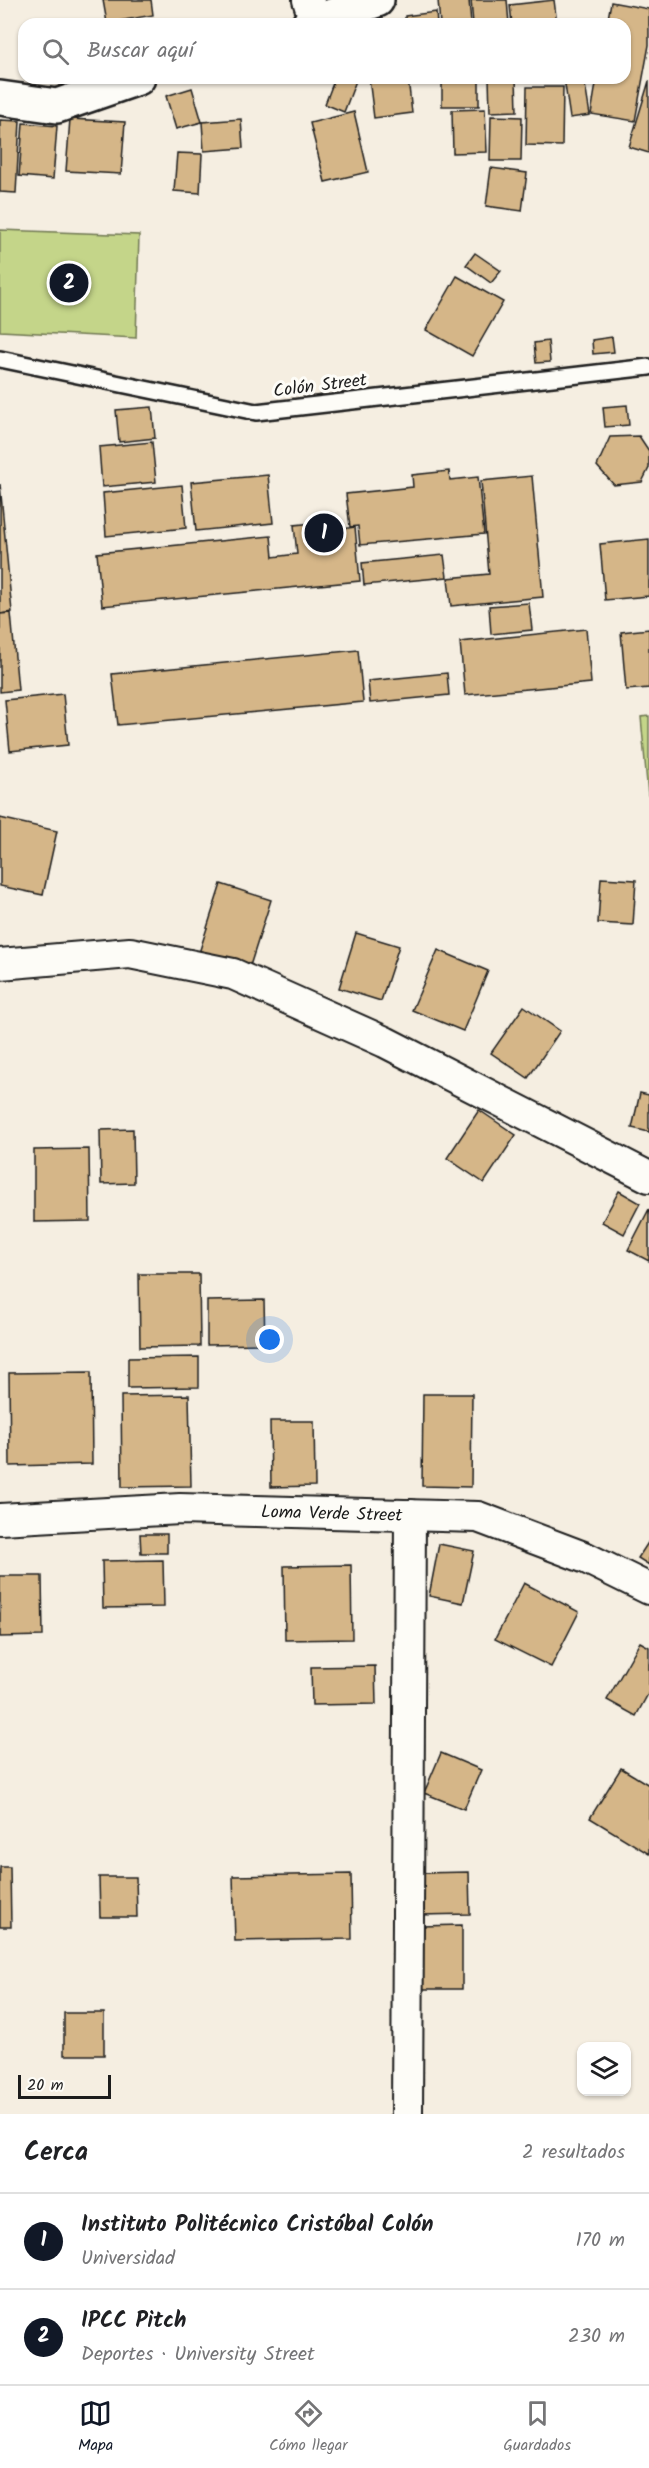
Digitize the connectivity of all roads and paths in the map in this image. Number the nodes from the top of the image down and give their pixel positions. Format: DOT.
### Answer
graph roads {
  1 [pos="377,0"];
  2 [pos="311,15"];
  3 [pos="121,84"];
  4 [pos="0,98"];
  5 [pos="0,359"];
  6 [pos="649,367"];
  7 [pos="0,964"];
  8 [pos="649,1177"];
  9 [pos="410,1515"];
  10 [pos="0,1519"];
  11 [pos="649,1589"];
  12 [pos="407,2114"];
  1 -- 2 [label="street"];
  3 -- 4 [label="street"];
  5 -- 6 [label="lane, Colón Street"];
  7 -- 8 [label="street"];
  9 -- 10 [label="street, Loma Verde Street"];
  9 -- 11 [label="street, Loma Verde Street"];
  9 -- 12 [label="street"];
}
